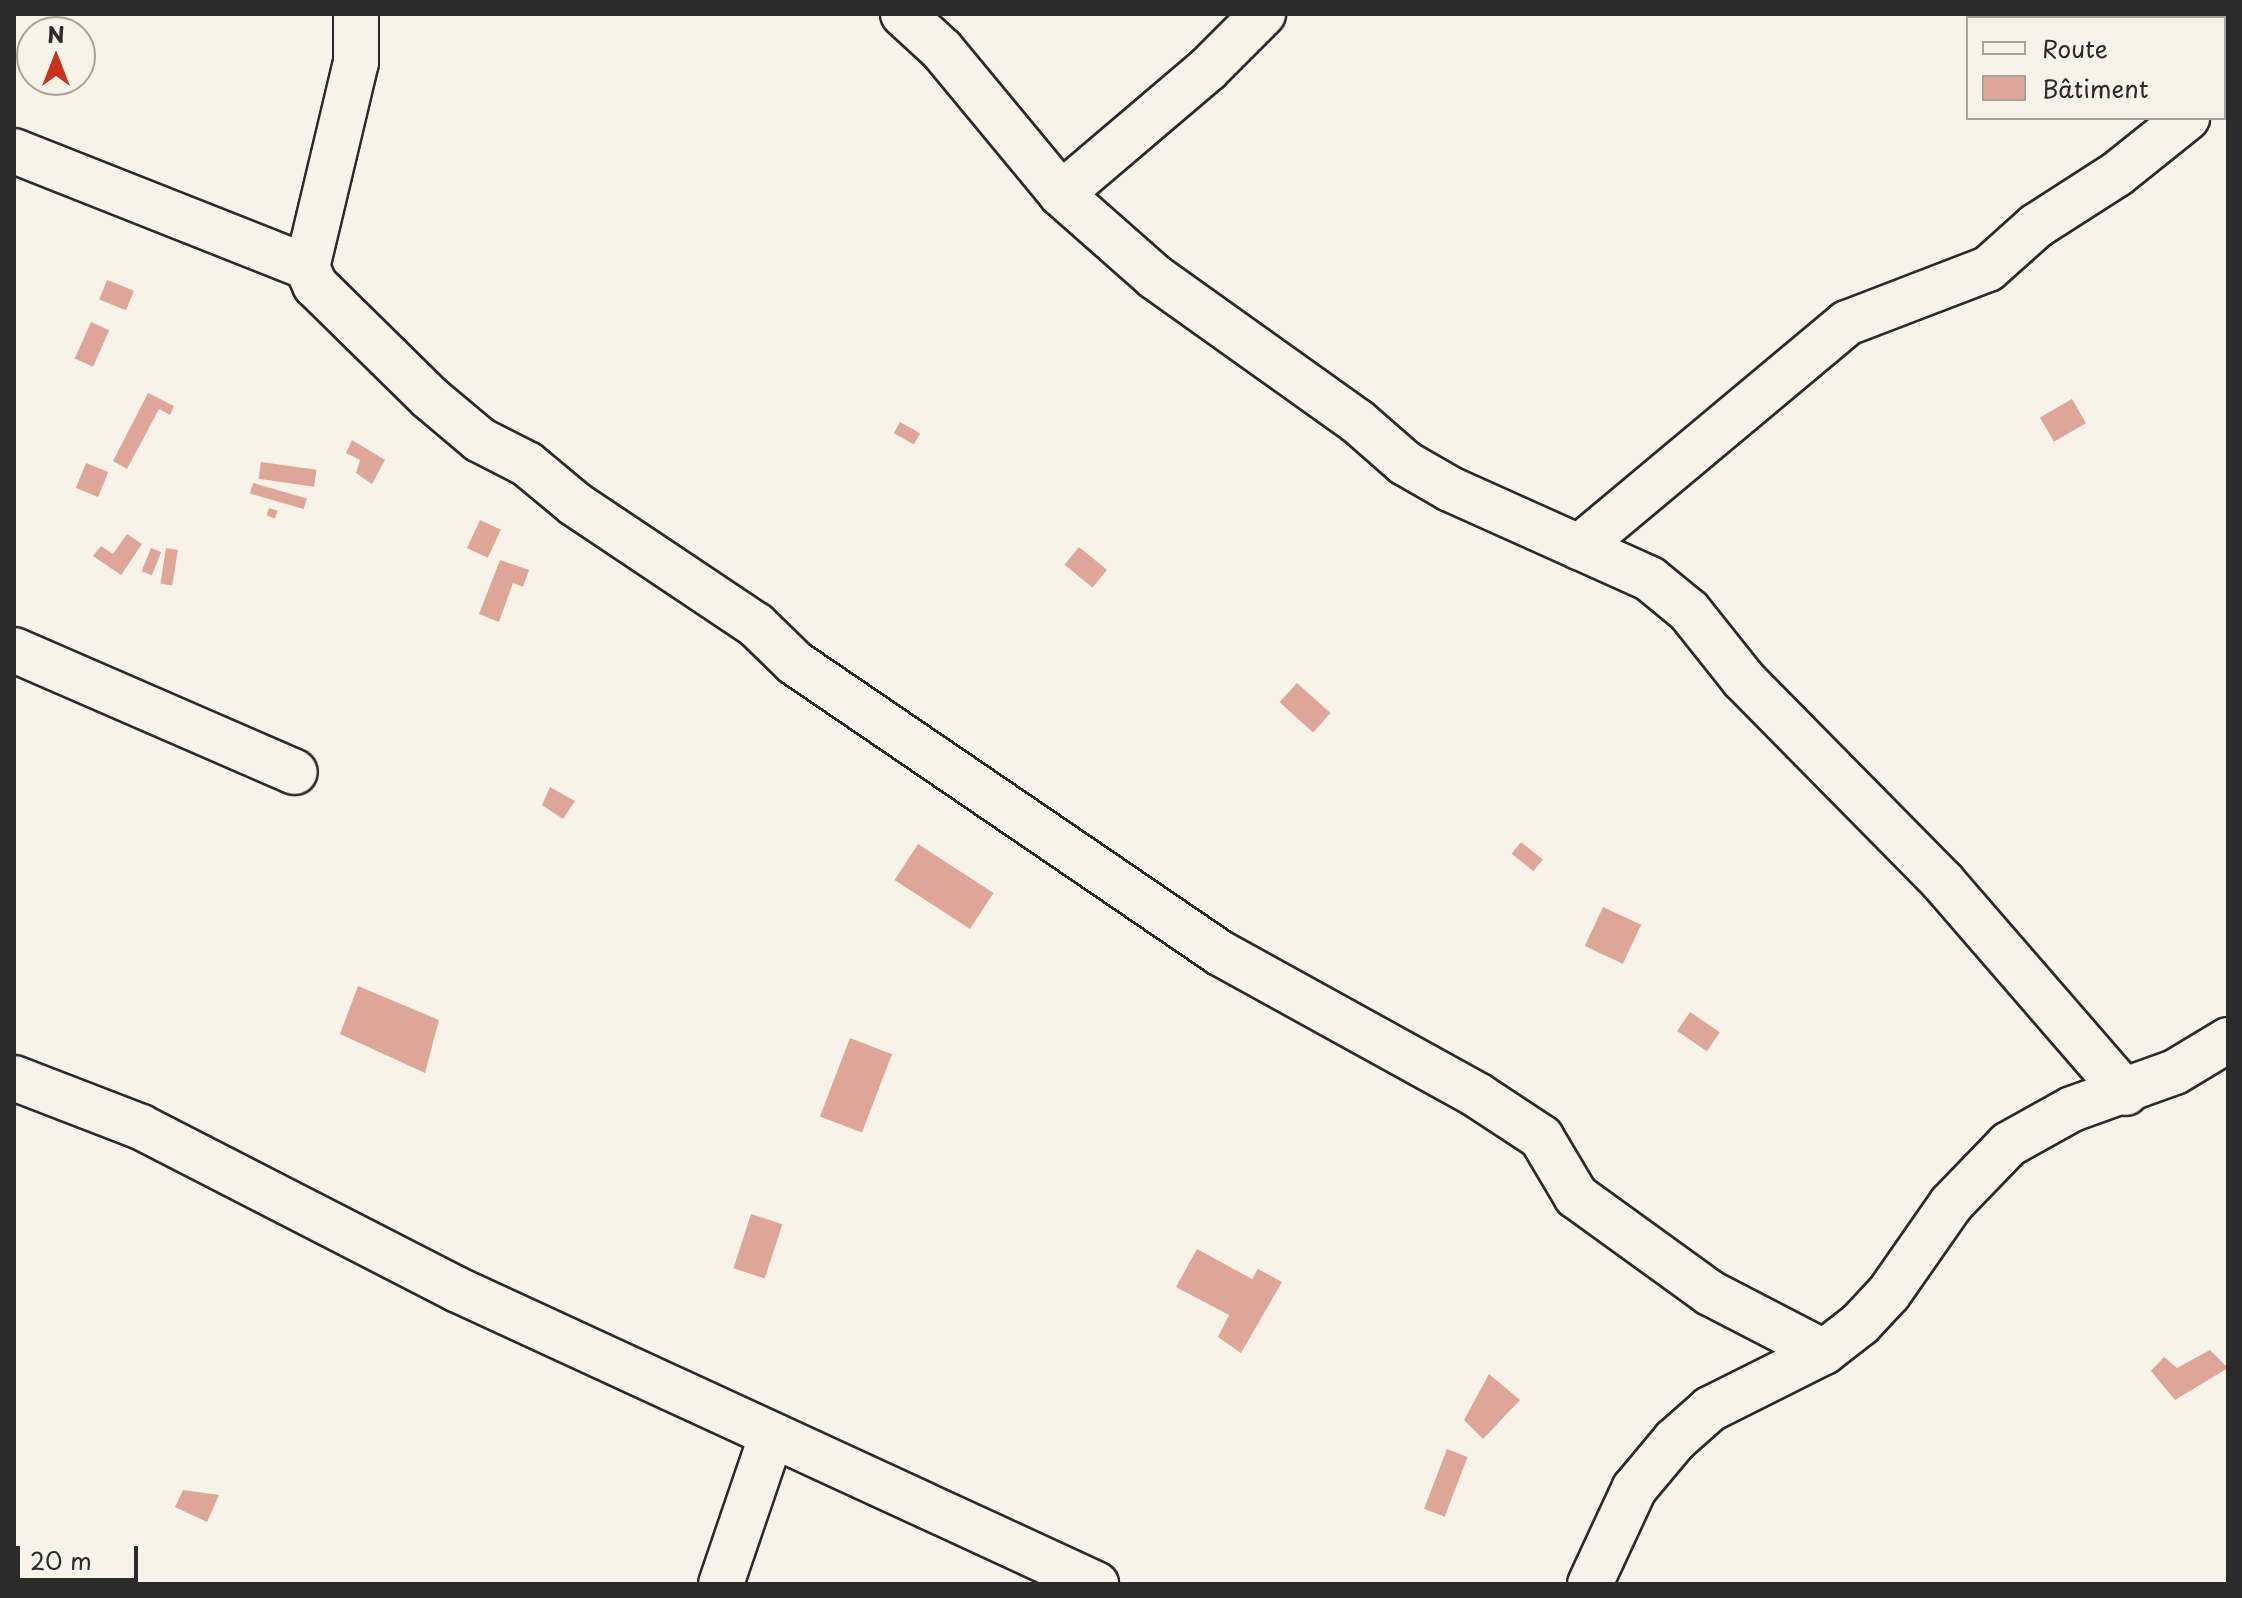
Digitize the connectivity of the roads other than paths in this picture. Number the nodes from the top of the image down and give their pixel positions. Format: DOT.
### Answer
graph roads {
  1 [pos="356,14"];
  2 [pos="903,14"];
  3 [pos="1263,14"];
  4 [pos="2184,120"];
  5 [pos="14,151"];
  6 [pos="1061,194"];
  7 [pos="307,267"];
  8 [pos="1579,547"];
  9 [pos="14,650"];
  10 [pos="295,772"];
  11 [pos="2228,1040"];
  12 [pos="14,1078"];
  13 [pos="2126,1093"];
  14 [pos="1824,1352"];
  15 [pos="771,1437"];
  16 [pos="721,1584"];
  17 [pos="1096,1584"];
  18 [pos="1590,1584"];
  1 -- 7 [label="street"];
  2 -- 6 [label="street"];
  3 -- 6 [label="street"];
  4 -- 8 [label="street"];
  5 -- 7 [label="street"];
  6 -- 8 [label="street"];
  7 -- 14 [label="street"];
  8 -- 13 [label="street"];
  9 -- 10 [label="street"];
  11 -- 13 [label="street"];
  12 -- 15 [label="street"];
  13 -- 14 [label="street"];
  14 -- 18 [label="street"];
  15 -- 16 [label="street"];
  15 -- 17 [label="street"];
}
